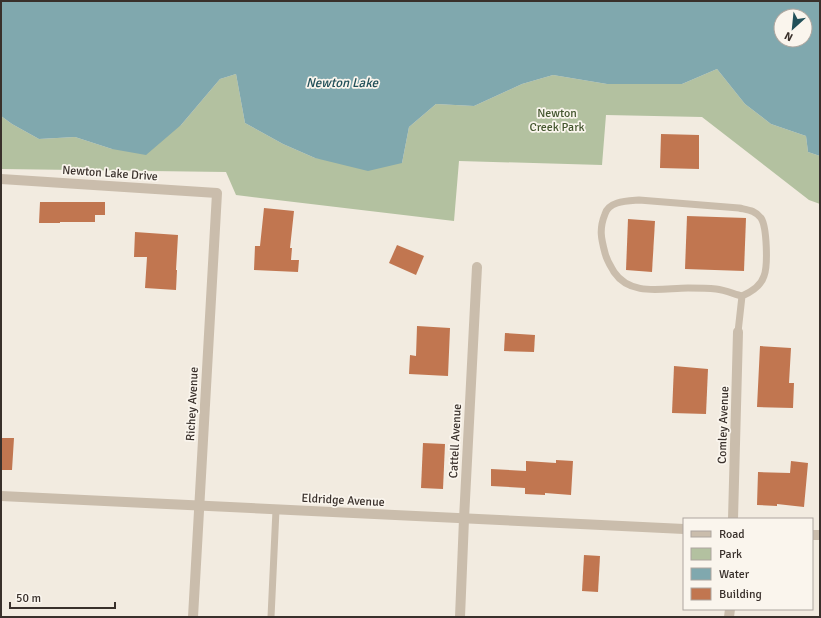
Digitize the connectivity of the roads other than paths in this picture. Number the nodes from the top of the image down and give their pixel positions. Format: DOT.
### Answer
graph roads {
  1 [pos="1,179"];
  2 [pos="217,193"];
  3 [pos="477,267"];
  4 [pos="742,296"];
  5 [pos="738,332"];
  6 [pos="1,496"];
  7 [pos="200,506"];
  8 [pos="276,510"];
  9 [pos="733,518"];
  10 [pos="464,519"];
  11 [pos="683,529"];
  12 [pos="193,617"];
  13 [pos="271,617"];
  14 [pos="460,617"];
  1 -- 2 [label="street, Newton Lake Drive"];
  2 -- 7 [label="street, Richey Avenue"];
  3 -- 10 [label="street, Cattell Avenue"];
  4 -- 4 [label="lane"];
  4 -- 5 [label="lane"];
  5 -- 9 [label="street, Comley Avenue"];
  6 -- 7 [label="street, Eldridge Avenue"];
  7 -- 8 [label="street, Eldridge Avenue"];
  7 -- 12 [label="street, Richey Avenue"];
  8 -- 10 [label="street, Eldridge Avenue"];
  8 -- 13 [label="lane"];
  10 -- 11 [label="street, Eldridge Avenue"];
  10 -- 14 [label="street, Cattell Avenue"];
}
